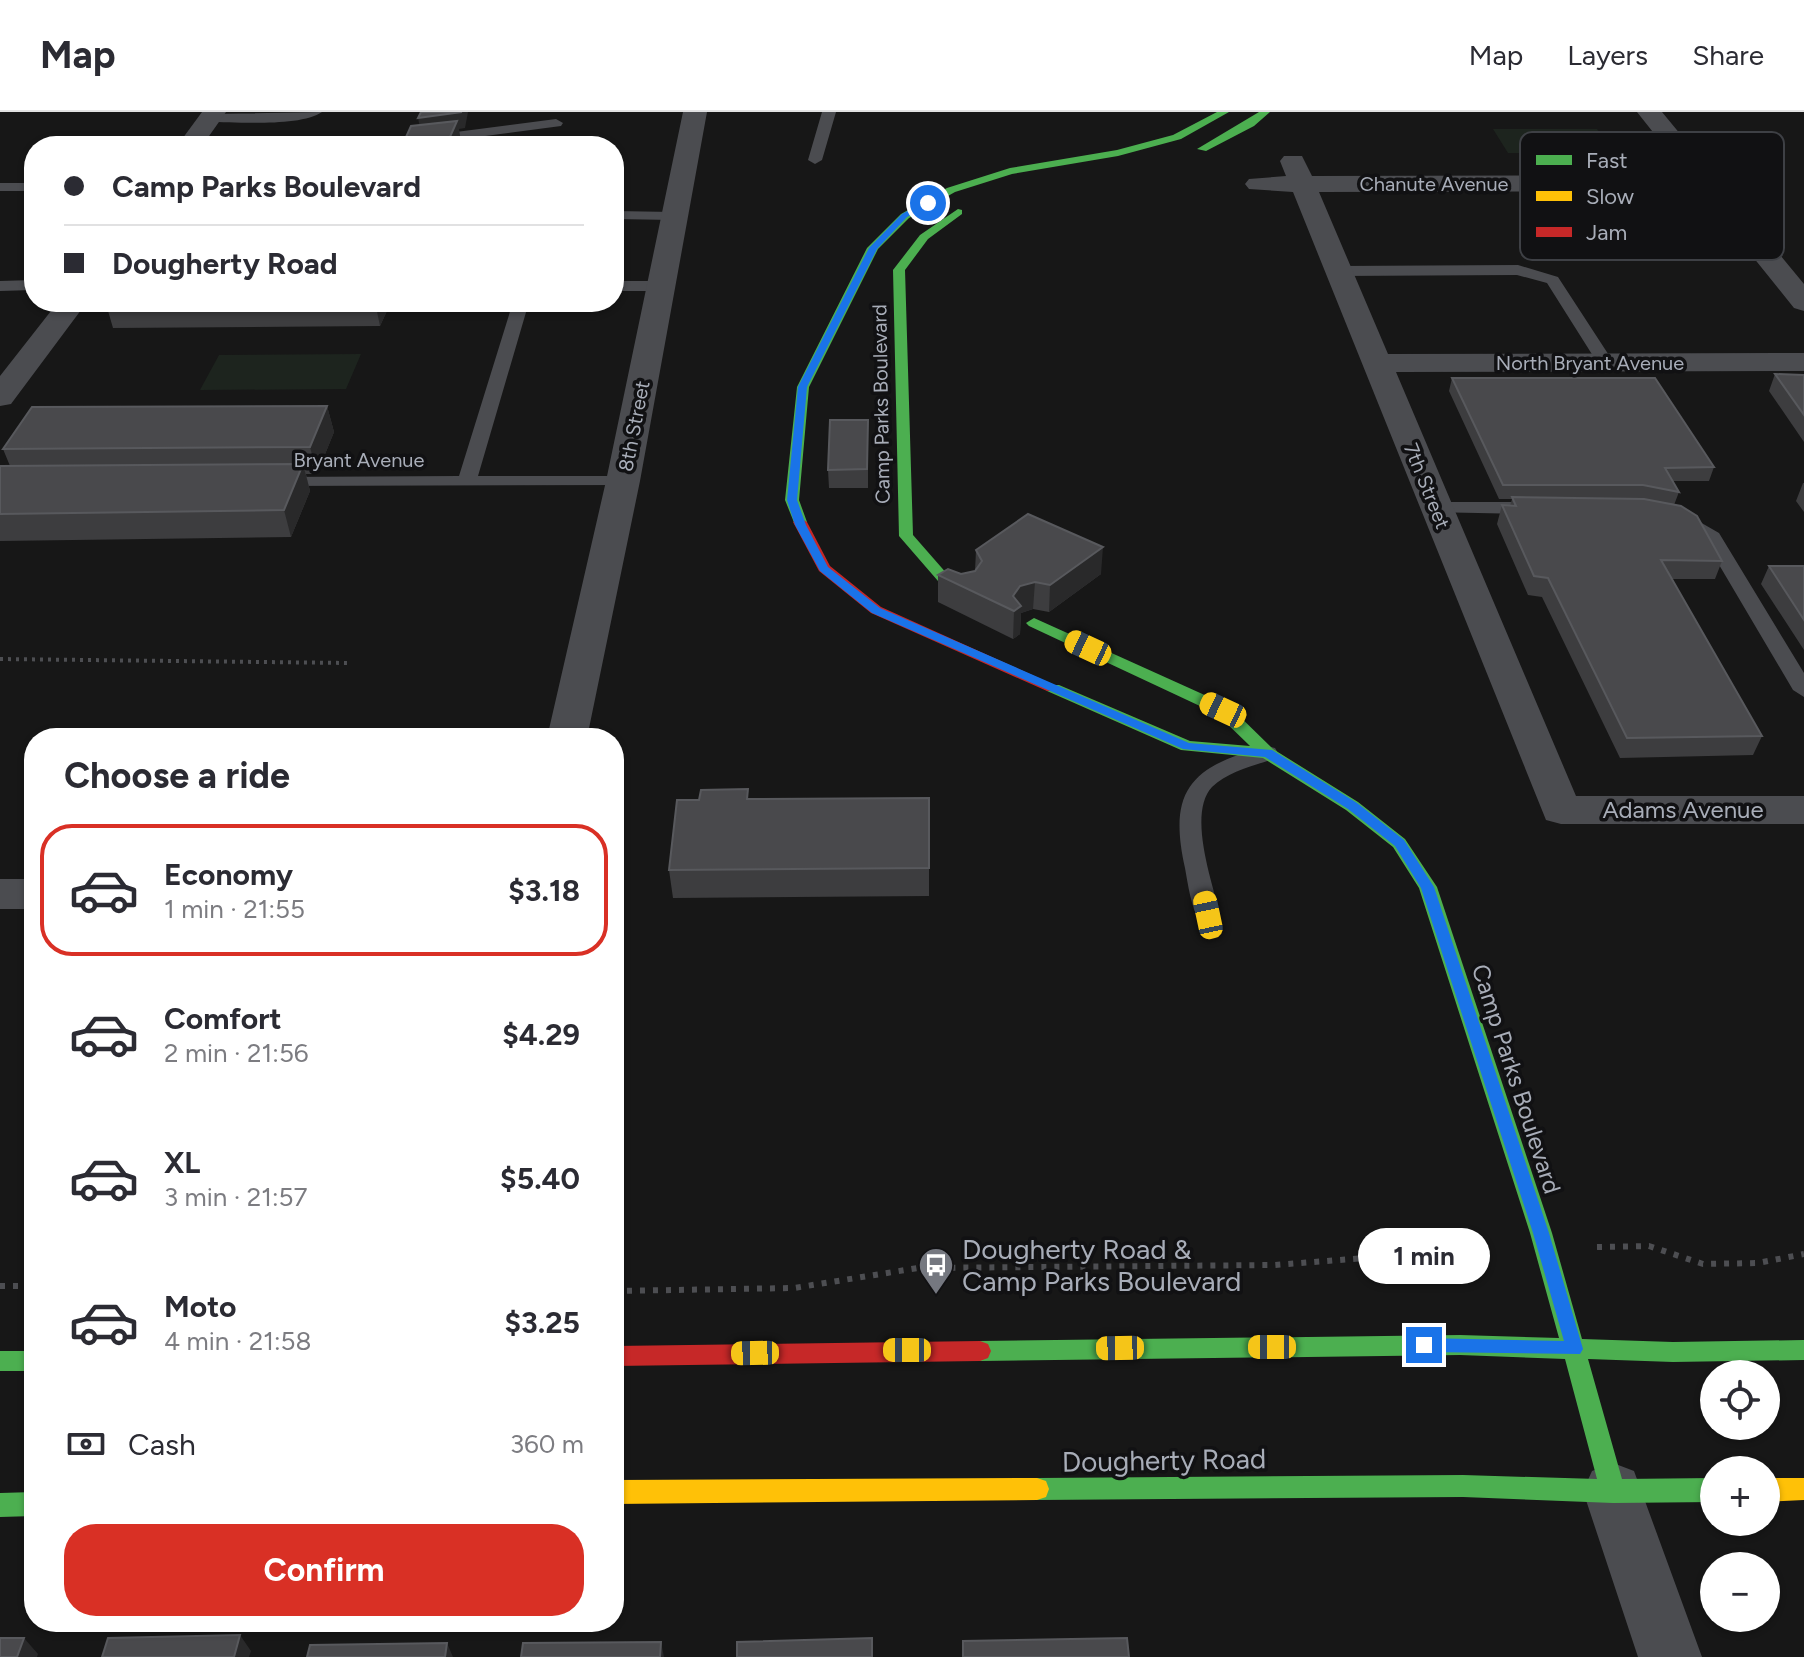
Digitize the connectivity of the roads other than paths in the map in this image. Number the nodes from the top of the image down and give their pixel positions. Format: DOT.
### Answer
graph roads {
  1 [pos="315,112"];
  2 [pos="695,112"];
  3 [pos="829,112"];
  4 [pos="1224,112"];
  5 [pos="1265,112"];
  6 [pos="1649,112"];
  7 [pos="212,115"];
  8 [pos="556,123"];
  9 [pos="1665,132"];
  10 [pos="196,136"];
  11 [pos="456,136"];
  12 [pos="815,160"];
  13 [pos="1298,172"];
  14 [pos="1520,178"];
  15 [pos="1258,184"];
  16 [pos="0,187"];
  17 [pos="24,187"];
  18 [pos="624,215"];
  19 [pos="674,216"];
  20 [pos="1773,260"];
  21 [pos="1338,271"];
  22 [pos="24,285"];
  23 [pos="0,286"];
  24 [pos="624,286"];
  25 [pos="660,286"];
  26 [pos="1800,291"];
  27 [pos="65,312"];
  28 [pos="518,312"];
  29 [pos="1804,362"];
  30 [pos="1376,363"];
  31 [pos="1606,363"];
  32 [pos="0,397"];
  33 [pos="467,481"];
  34 [pos="623,481"];
  35 [pos="252,482"];
  36 [pos="1436,508"];
  37 [pos="1550,508"];
  38 [pos="1663,511"];
  39 [pos="960,587"];
  40 [pos="1034,623"];
  41 [pos="1804,690"];
  42 [pos="569,728"];
  43 [pos="1267,753"];
  44 [pos="1561,810"];
  45 [pos="1804,810"];
  46 [pos="0,894"];
  47 [pos="24,894"];
  48 [pos="1208,915"];
  49 [pos="1575,1349"];
  50 [pos="1804,1350"];
  51 [pos="624,1356"];
  52 [pos="0,1361"];
  53 [pos="24,1361"];
  54 [pos="1804,1489"];
  55 [pos="1700,1490"];
  56 [pos="1780,1490"];
  57 [pos="1613,1491"];
  58 [pos="624,1492"];
  59 [pos="24,1504"];
  60 [pos="0,1505"];
  61 [pos="1670,1657"];
  1 -- 7 [label="lane"];
  2 -- 19 [label="street, 8th Street"];
  3 -- 12 [label="lane"];
  4 -- 43 [label="street, Camp Parks Boulevard"];
  5 -- 39 [label="street, Camp Parks Boulevard"];
  6 -- 9 [label="street"];
  7 -- 10 [label="street"];
  8 -- 11 [label="lane"];
  13 -- 14 [label="street, Chanute Avenue"];
  13 -- 15 [label="street, Chanute Avenue"];
  13 -- 21 [label="street, 7th Street"];
  16 -- 17 [label="lane"];
  18 -- 19 [label="lane"];
  19 -- 25 [label="street, 8th Street"];
  20 -- 26 [label="street"];
  21 -- 30 [label="street, 7th Street"];
  21 -- 31 [label="lane"];
  22 -- 23 [label="lane"];
  24 -- 25 [label="lane"];
  25 -- 34 [label="street, 8th Street"];
  27 -- 32 [label="street"];
  28 -- 33 [label="lane"];
  29 -- 31 [label="street, North Bryant Avenue"];
  30 -- 31 [label="street, North Bryant Avenue"];
  30 -- 36 [label="street, 7th Street"];
  33 -- 34 [label="lane, Bryant Avenue"];
  33 -- 35 [label="lane, Bryant Avenue"];
  34 -- 42 [label="street, 8th Street"];
  36 -- 37 [label="lane"];
  36 -- 44 [label="street, 7th Street"];
  38 -- 41 [label="lane"];
  40 -- 43 [label="street, Camp Parks Boulevard"];
  43 -- 48 [label="lane"];
  43 -- 49 [label="street, Camp Parks Boulevard"];
  44 -- 45 [label="street, Adams Avenue"];
  46 -- 47 [label="street"];
  49 -- 50 [label="street"];
  49 -- 51 [label="street"];
  49 -- 57 [label="street, Camp Parks Boulevard"];
  52 -- 53 [label="street"];
  54 -- 56 [label="street"];
  55 -- 57 [label="street, Dougherty Road"];
  57 -- 58 [label="street, Dougherty Road"];
  57 -- 61 [label="street"];
  59 -- 60 [label="street"];
}
